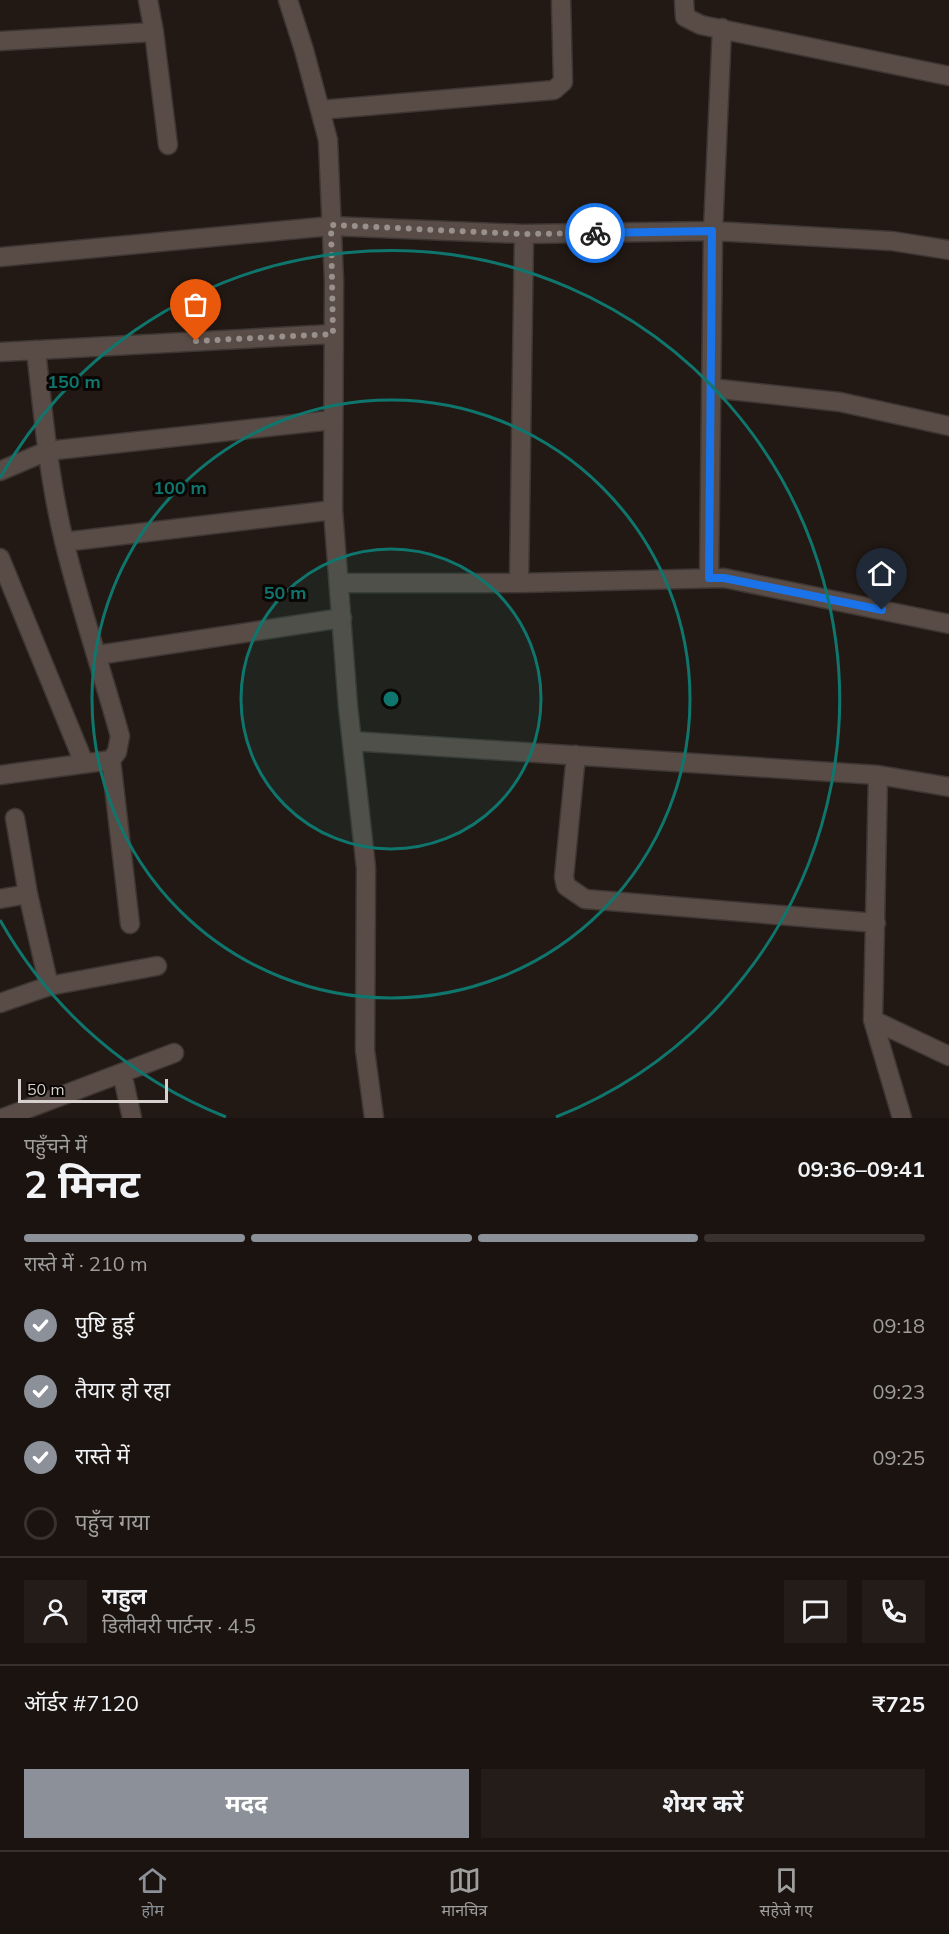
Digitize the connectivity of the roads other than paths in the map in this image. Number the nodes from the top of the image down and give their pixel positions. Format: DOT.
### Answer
graph roads {
  1 [pos="148,0"];
  2 [pos="288,0"];
  3 [pos="561,0"];
  4 [pos="684,0"];
  5 [pos="722,28"];
  6 [pos="154,32"];
  7 [pos="0,42"];
  8 [pos="949,76"];
  9 [pos="320,110"];
  10 [pos="168,145"];
  11 [pos="331,225"];
  12 [pos="712,231"];
  13 [pos="524,234"];
  14 [pos="949,250"];
  15 [pos="0,257"];
  16 [pos="333,334"];
  17 [pos="36,350"];
  18 [pos="0,352"];
  19 [pos="711,388"];
  20 [pos="332,420"];
  21 [pos="949,426"];
  22 [pos="47,451"];
  23 [pos="0,471"];
  24 [pos="333,510"];
  25 [pos="64,542"];
  26 [pos="0,558"];
  27 [pos="709,578"];
  28 [pos="339,583"];
  29 [pos="519,583"];
  30 [pos="342,618"];
  31 [pos="949,624"];
  32 [pos="98,655"];
  33 [pos="352,741"];
  34 [pos="576,755"];
  35 [pos="111,760"];
  36 [pos="84,763"];
  37 [pos="0,773"];
  38 [pos="878,775"];
  39 [pos="949,787"];
  40 [pos="15,818"];
  41 [pos="28,894"];
  42 [pos="0,899"];
  43 [pos="876,923"];
  44 [pos="130,924"];
  45 [pos="156,966"];
  46 [pos="50,986"];
  47 [pos="0,1003"];
  48 [pos="873,1020"];
  49 [pos="174,1053"];
  50 [pos="949,1056"];
  51 [pos="122,1073"];
  52 [pos="3,1118"];
  53 [pos="132,1118"];
  54 [pos="374,1118"];
  55 [pos="902,1118"];
  1 -- 6 [label="street"];
  2 -- 9 [label="street"];
  3 -- 9 [label="street"];
  4 -- 5 [label="street"];
  5 -- 8 [label="street"];
  5 -- 12 [label="street"];
  6 -- 7 [label="street"];
  6 -- 10 [label="street"];
  9 -- 11 [label="street"];
  11 -- 13 [label="street"];
  11 -- 15 [label="street"];
  11 -- 16 [label="street"];
  12 -- 13 [label="street"];
  12 -- 14 [label="street"];
  12 -- 19 [label="street"];
  13 -- 29 [label="street"];
  16 -- 17 [label="street"];
  16 -- 20 [label="street"];
  17 -- 18 [label="street"];
  17 -- 22 [label="street"];
  19 -- 21 [label="street"];
  19 -- 27 [label="street"];
  20 -- 22 [label="street"];
  20 -- 24 [label="street"];
  22 -- 23 [label="street"];
  22 -- 25 [label="street"];
  24 -- 25 [label="street"];
  24 -- 28 [label="street"];
  25 -- 32 [label="street"];
  26 -- 36 [label="street"];
  27 -- 29 [label="street"];
  27 -- 31 [label="street"];
  28 -- 29 [label="street"];
  28 -- 30 [label="street"];
  30 -- 32 [label="street"];
  30 -- 33 [label="street"];
  32 -- 35 [label="street"];
  33 -- 34 [label="street"];
  33 -- 54 [label="street"];
  34 -- 38 [label="street"];
  34 -- 43 [label="street"];
  35 -- 36 [label="street"];
  35 -- 44 [label="street"];
  36 -- 37 [label="street"];
  38 -- 39 [label="street"];
  38 -- 43 [label="street"];
  40 -- 41 [label="street"];
  41 -- 42 [label="street"];
  41 -- 46 [label="street"];
  43 -- 48 [label="street"];
  45 -- 46 [label="street"];
  46 -- 47 [label="street"];
  48 -- 50 [label="street"];
  48 -- 55 [label="street"];
  49 -- 51 [label="street"];
  51 -- 52 [label="street"];
  51 -- 53 [label="street"];
}
